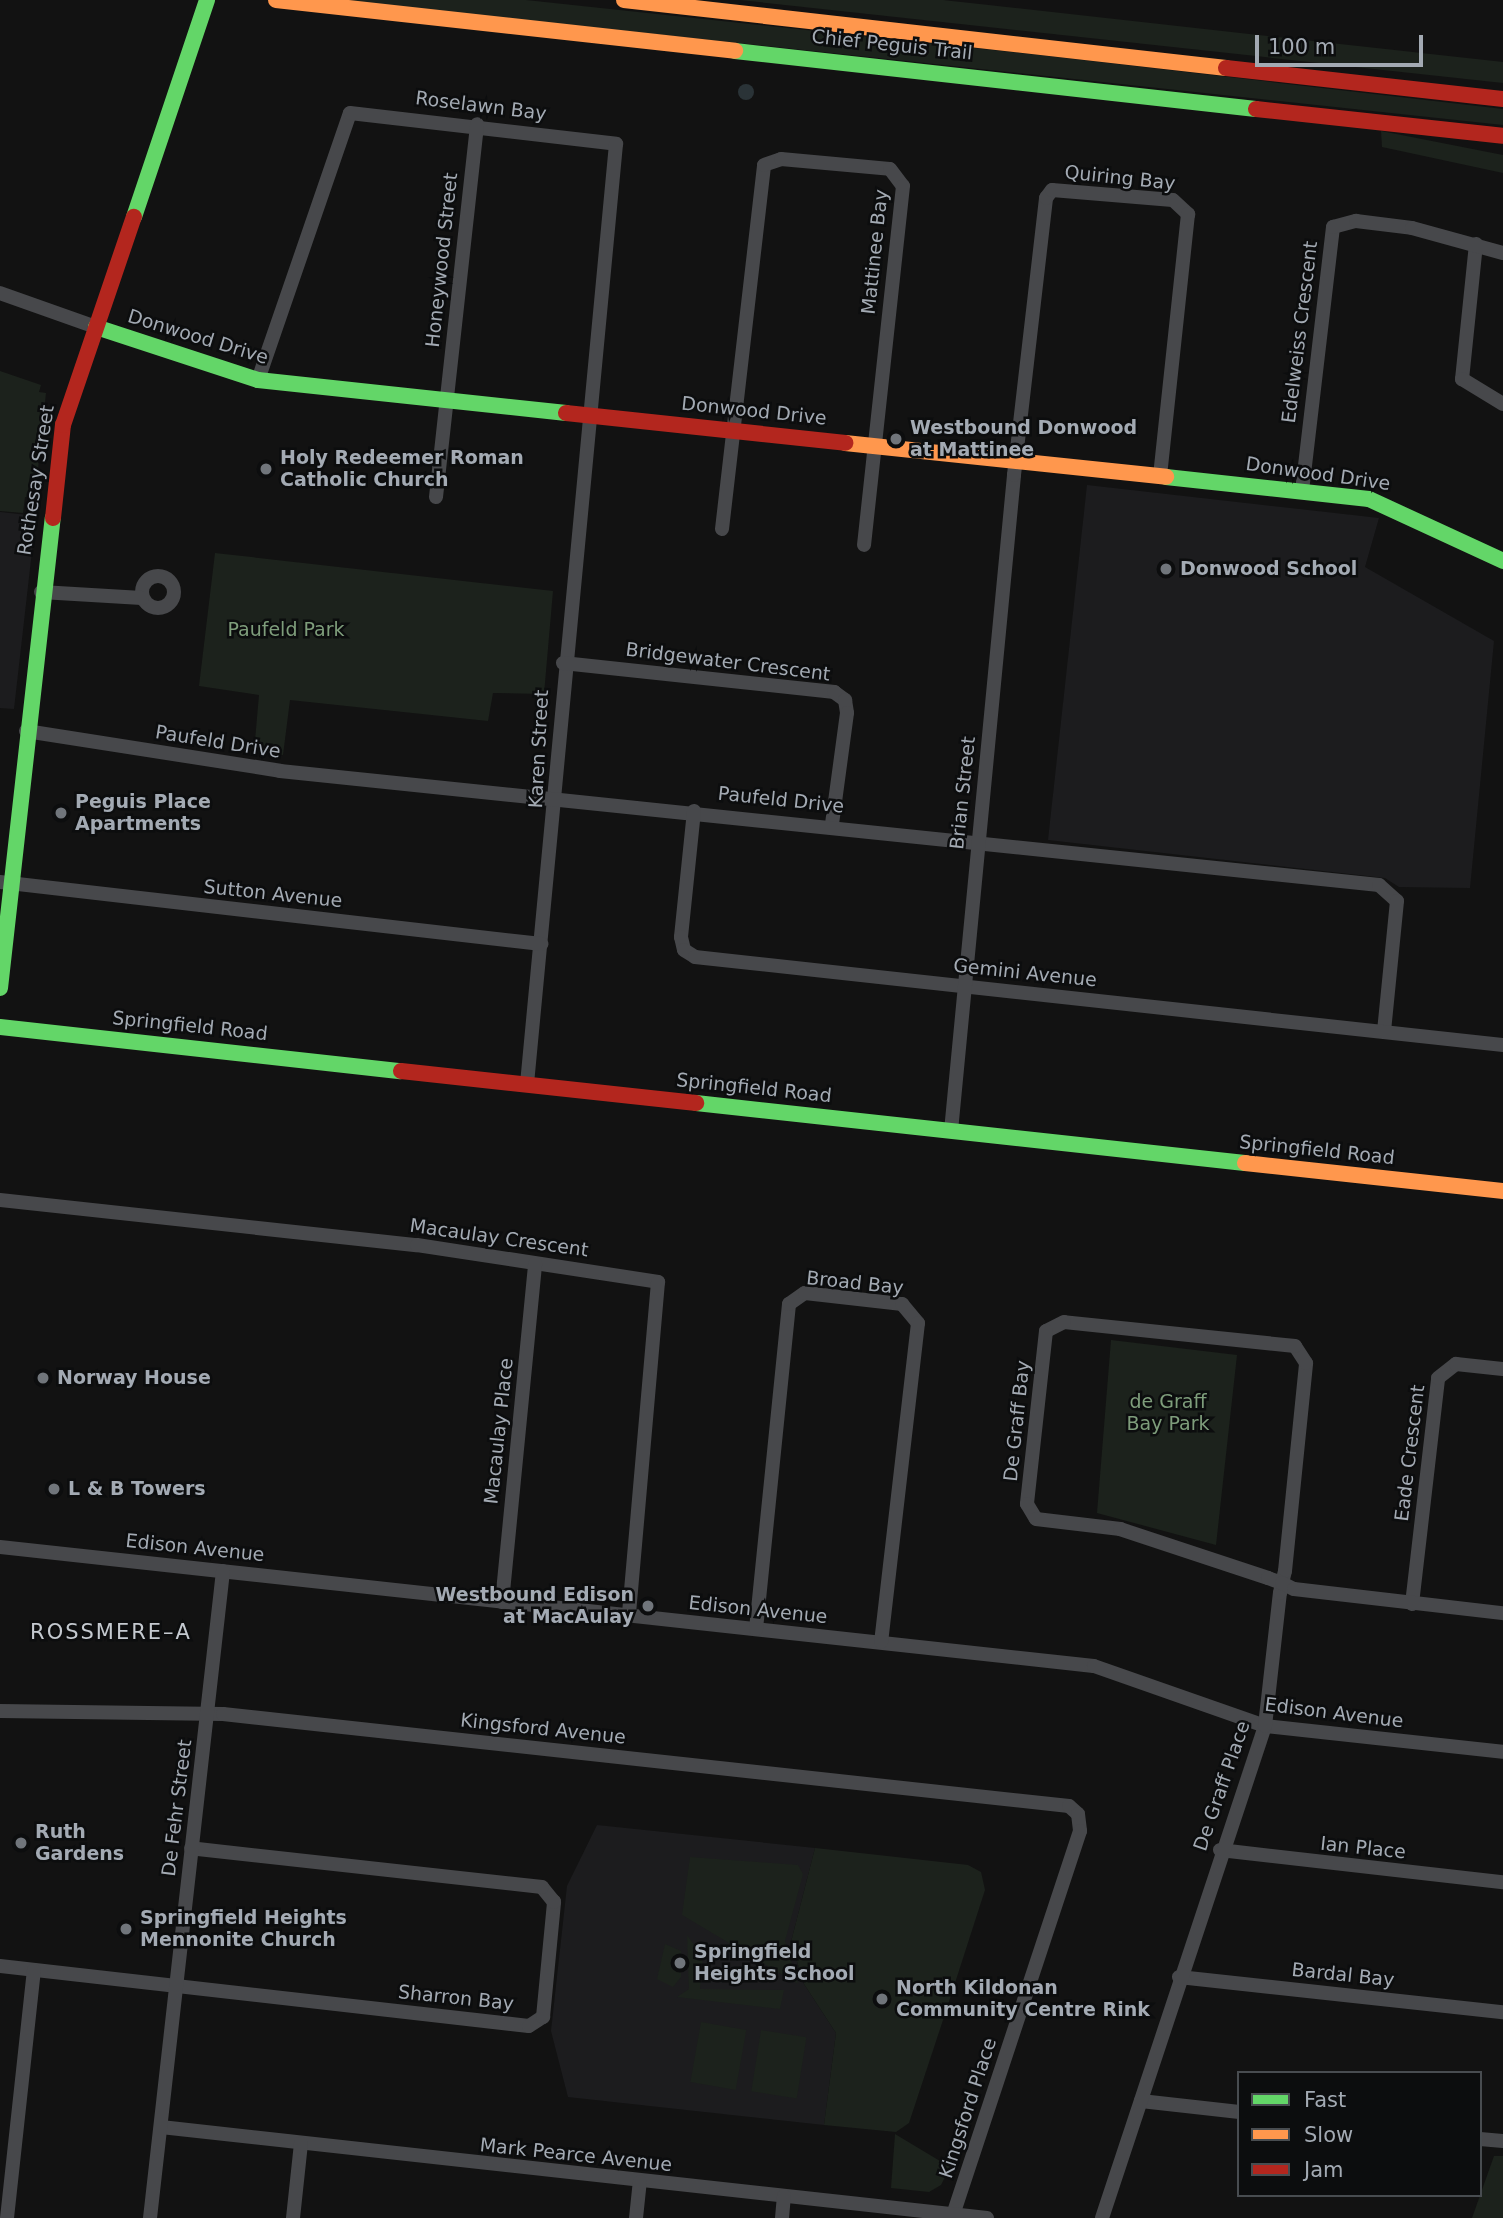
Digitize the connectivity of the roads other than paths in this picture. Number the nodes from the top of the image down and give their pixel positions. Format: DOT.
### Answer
graph roads {
  1 [pos="207,0"];
  2 [pos="276,0"];
  3 [pos="624,0"];
  4 [pos="1503,99"];
  5 [pos="477,124"];
  6 [pos="1503,136"];
  7 [pos="1476,244"];
  8 [pos="1503,253"];
  9 [pos="0,293"];
  10 [pos="96,327"];
  11 [pos="258,380"];
  12 [pos="446,399"];
  13 [pos="1503,404"];
  14 [pos="591,415"];
  15 [pos="732,430"];
  16 [pos="874,445"];
  17 [pos="1017,460"];
  18 [pos="1160,476"];
  19 [pos="1302,491"];
  20 [pos="436,497"];
  21 [pos="722,529"];
  22 [pos="864,545"];
  23 [pos="1503,561"];
  24 [pos="41,592"];
  25 [pos="142,598"];
  26 [pos="563,663"];
  27 [pos="26,731"];
  28 [pos="556,799"];
  29 [pos="694,811"];
  30 [pos="832,824"];
  31 [pos="977,842"];
  32 [pos="5,882"];
  33 [pos="541,944"];
  34 [pos="963,986"];
  35 [pos="0,988"];
  36 [pos="0,1027"];
  37 [pos="1384,1031"];
  38 [pos="1503,1045"];
  39 [pos="527,1084"];
  40 [pos="951,1130"];
  41 [pos="1503,1191"];
  42 [pos="0,1200"];
  43 [pos="536,1264"];
  44 [pos="1301,1352"];
  45 [pos="1503,1369"];
  46 [pos="0,1547"];
  47 [pos="223,1571"];
  48 [pos="1282,1583"];
  49 [pos="502,1602"];
  50 [pos="1412,1604"];
  51 [pos="1503,1613"];
  52 [pos="629,1615"];
  53 [pos="756,1629"];
  54 [pos="881,1642"];
  55 [pos="0,1711"];
  56 [pos="208,1713"];
  57 [pos="1265,1726"];
  58 [pos="1503,1752"];
  59 [pos="1078,1814"];
  60 [pos="191,1848"];
  61 [pos="1220,1850"];
  62 [pos="1503,1882"];
  63 [pos="0,1966"];
  64 [pos="34,1970"];
  65 [pos="1179,1977"];
  66 [pos="174,1986"];
  67 [pos="1503,2012"];
  68 [pos="1140,2101"];
  69 [pos="1237,2112"];
  70 [pos="161,2127"];
  71 [pos="1482,2139"];
  72 [pos="1503,2141"];
  73 [pos="301,2144"];
  74 [pos="640,2182"];
  75 [pos="784,2196"];
  76 [pos="953,2214"];
  77 [pos="7,2218"];
  78 [pos="150,2218"];
  79 [pos="293,2218"];
  80 [pos="636,2218"];
  81 [pos="782,2218"];
  82 [pos="987,2218"];
  83 [pos="1102,2218"];
  1 -- 10 [label="street, Rothesay Street"];
  2 -- 6 [label="street, Chief Peguis Trail"];
  3 -- 4 [label="street, Chief Peguis Trail"];
  5 -- 11 [label="street, Roselawn Bay"];
  5 -- 12 [label="street, Honeywood Street"];
  5 -- 14 [label="street, Roselawn Bay"];
  7 -- 8 [label="street, Edelweiss Crescent"];
  7 -- 13 [label="street"];
  7 -- 19 [label="street, Edelweiss Crescent"];
  9 -- 10 [label="street, Donwood Drive"];
  10 -- 11 [label="street, Donwood Drive"];
  10 -- 24 [label="street, Rothesay Street"];
  11 -- 12 [label="street, Donwood Drive"];
  12 -- 14 [label="street, Donwood Drive"];
  12 -- 20 [label="street, Honeywood Street"];
  14 -- 15 [label="street, Donwood Drive"];
  14 -- 26 [label="street, Karen Street"];
  15 -- 16 [label="street, Donwood Drive"];
  15 -- 16 [label="street, Mattinee Bay"];
  15 -- 21 [label="street"];
  16 -- 17 [label="street, Donwood Drive"];
  16 -- 22 [label="street"];
  17 -- 18 [label="street, Donwood Drive"];
  17 -- 18 [label="street, Quiring Bay"];
  17 -- 31 [label="street, Brian Street"];
  18 -- 19 [label="street, Donwood Drive"];
  19 -- 23 [label="street, Donwood Drive"];
  24 -- 25 [label="street"];
  24 -- 27 [label="street, Rothesay Street"];
  26 -- 28 [label="street, Karen Street"];
  26 -- 30 [label="street, Bridgewater Crescent"];
  27 -- 28 [label="street, Paufeld Drive"];
  27 -- 32 [label="street, Rothesay Street"];
  28 -- 29 [label="street, Paufeld Drive"];
  28 -- 33 [label="street, Karen Street"];
  29 -- 30 [label="street, Paufeld Drive"];
  29 -- 34 [label="street, Gemini Avenue"];
  30 -- 31 [label="street, Paufeld Drive"];
  31 -- 34 [label="street, Brian Street"];
  31 -- 37 [label="street, Paufeld Drive"];
  32 -- 33 [label="street, Sutton Avenue"];
  32 -- 35 [label="street, Rothesay Street"];
  33 -- 39 [label="street, Karen Street"];
  34 -- 37 [label="street, Gemini Avenue"];
  34 -- 40 [label="street, Brian Street"];
  36 -- 39 [label="street, Springfield Road"];
  37 -- 38 [label="street, Gemini Avenue"];
  39 -- 40 [label="street, Springfield Road"];
  40 -- 41 [label="street, Springfield Road"];
  42 -- 43 [label="street, Macaulay Crescent"];
  43 -- 49 [label="street, Macaulay Place"];
  43 -- 52 [label="street, Macaulay Crescent"];
  44 -- 48 [label="street, De Graff Place"];
  44 -- 48 [label="street, De Graff Bay"];
  45 -- 50 [label="street, Eade Crescent"];
  46 -- 47 [label="street, Edison Avenue"];
  47 -- 49 [label="street, Edison Avenue"];
  47 -- 56 [label="street, De Fehr Street"];
  48 -- 50 [label="street"];
  48 -- 57 [label="street, De Graff Place"];
  49 -- 52 [label="street, Edison Avenue"];
  50 -- 51 [label="street"];
  52 -- 53 [label="street, Edison Avenue"];
  53 -- 54 [label="street, Edison Avenue"];
  53 -- 54 [label="street, Broad Bay"];
  54 -- 57 [label="street, Edison Avenue"];
  55 -- 56 [label="street, Kingsford Avenue"];
  56 -- 59 [label="street, Kingsford Avenue"];
  56 -- 60 [label="street, De Fehr Street"];
  57 -- 58 [label="street, Edison Avenue"];
  57 -- 61 [label="street, De Graff Place"];
  59 -- 76 [label="street, Kingsford Place"];
  60 -- 66 [label="street, De Fehr Street"];
  60 -- 66 [label="street, Sharron Bay"];
  61 -- 62 [label="street, Ian Place"];
  61 -- 65 [label="street, De Graff Place"];
  63 -- 64 [label="street, Sharron Bay"];
  64 -- 66 [label="street, Sharron Bay"];
  64 -- 77 [label="street"];
  65 -- 67 [label="street, Bardal Bay"];
  65 -- 68 [label="street, De Graff Place"];
  66 -- 70 [label="street, De Fehr Street"];
  68 -- 69 [label="street"];
  68 -- 83 [label="street, De Graff Place"];
  70 -- 73 [label="street, Mark Pearce Avenue"];
  70 -- 78 [label="street, De Fehr Street"];
  71 -- 72 [label="street"];
  73 -- 74 [label="street, Mark Pearce Avenue"];
  73 -- 79 [label="street"];
  74 -- 75 [label="street, Mark Pearce Avenue"];
  74 -- 80 [label="street"];
  75 -- 76 [label="street, Mark Pearce Avenue"];
  75 -- 81 [label="street"];
  76 -- 82 [label="street, Mark Pearce Avenue"];
}
